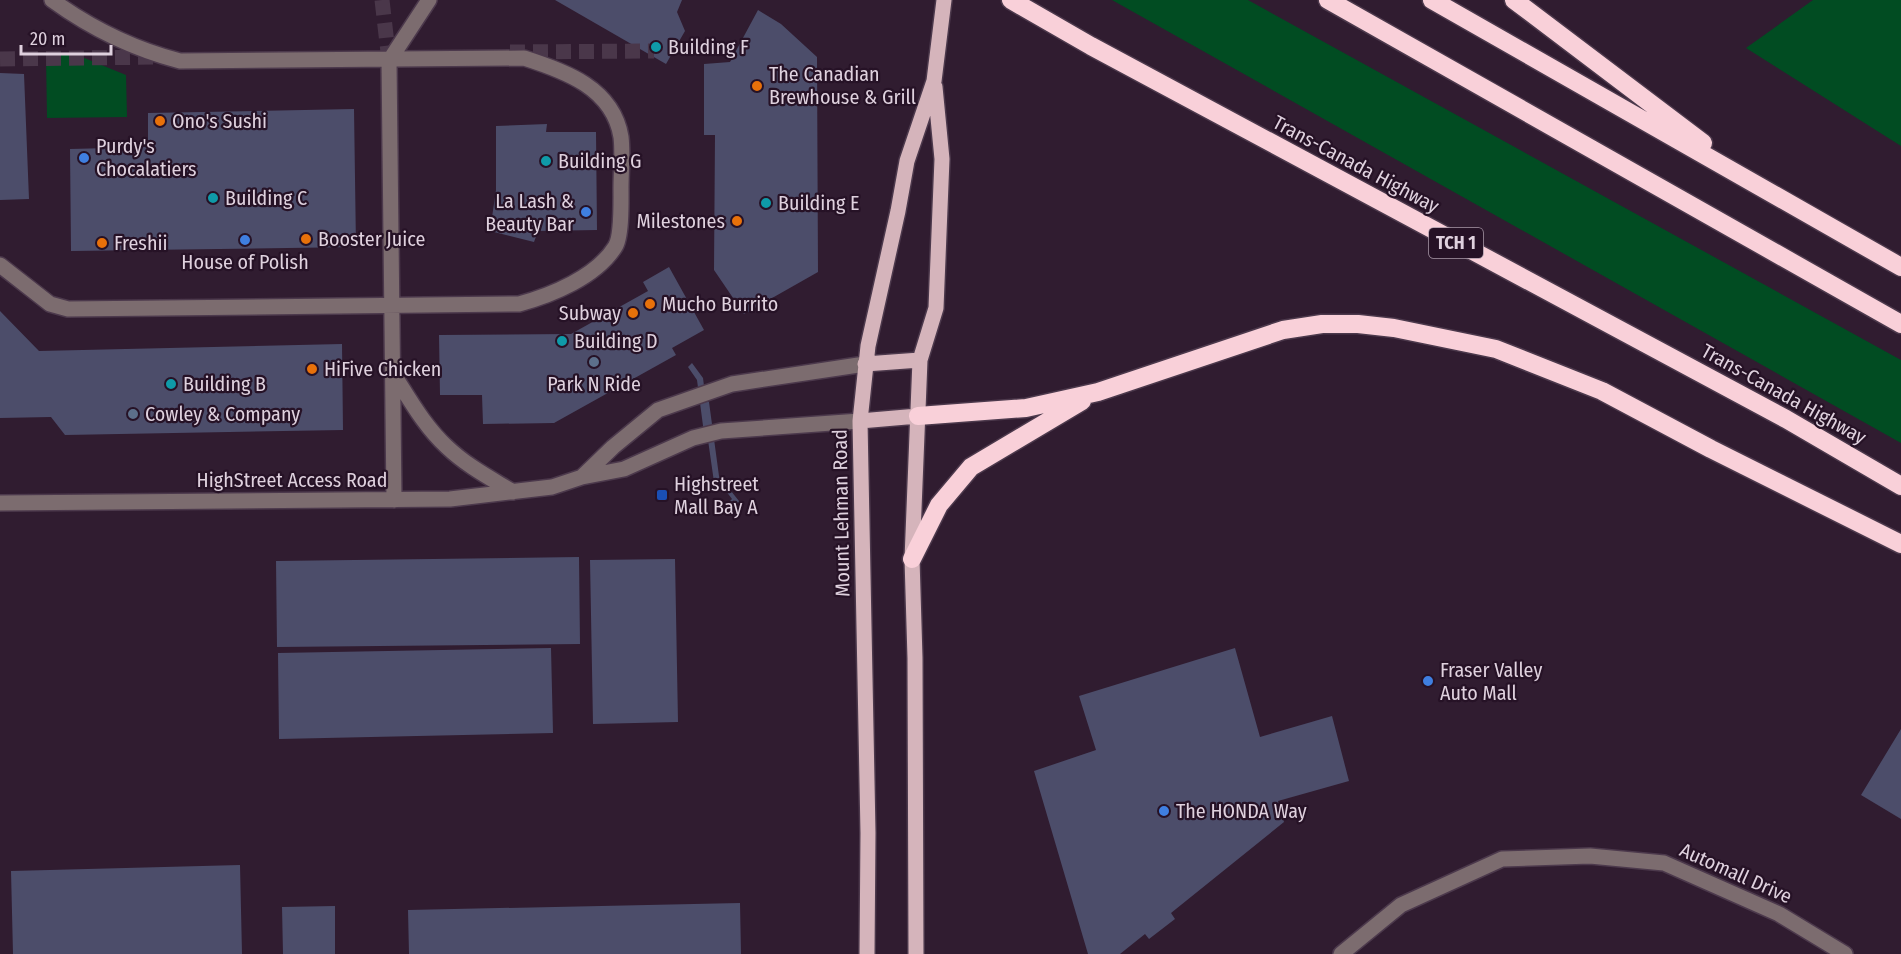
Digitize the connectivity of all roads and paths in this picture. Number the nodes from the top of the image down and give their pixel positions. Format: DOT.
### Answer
graph roads {
  1 [pos="52,0"];
  2 [pos="429,0"];
  3 [pos="944,0"];
  4 [pos="1002,0"];
  5 [pos="1011,0"];
  6 [pos="1328,0"];
  7 [pos="1432,0"];
  8 [pos="1514,0"];
  9 [pos="1091,46"];
  10 [pos="389,61"];
  11 [pos="934,81"];
  12 [pos="1760,186"];
  13 [pos="0,265"];
  14 [pos="1901,267"];
  15 [pos="392,307"];
  16 [pos="1901,324"];
  17 [pos="920,360"];
  18 [pos="865,364"];
  19 [pos="394,375"];
  20 [pos="1098,392"];
  21 [pos="918,416"];
  22 [pos="860,421"];
  23 [pos="582,477"];
  24 [pos="1901,486"];
  25 [pos="513,492"];
  26 [pos="394,500"];
  27 [pos="0,503"];
  28 [pos="1901,544"];
  29 [pos="912,559"];
  30 [pos="867,954"];
  31 [pos="916,954"];
  32 [pos="1341,954"];
  33 [pos="1845,954"];
  1 -- 10 [label="street"];
  2 -- 10 [label="street"];
  3 -- 11 [label="main road, Mount Lehman Road"];
  4 -- 9 [label="highway"];
  5 -- 9 [label="highway, Trans-Canada Highway / TCH 1"];
  6 -- 16 [label="highway"];
  7 -- 12 [label="highway"];
  8 -- 12 [label="highway"];
  9 -- 24 [label="highway, Trans-Canada Highway / TCH 1"];
  10 -- 15 [label="street"];
  10 -- 15 [label="street"];
  11 -- 17 [label="main road, Mount Lehman Road"];
  11 -- 18 [label="main road, Mount Lehman Road"];
  12 -- 14 [label="highway"];
  13 -- 15 [label="street"];
  15 -- 19 [label="street"];
  17 -- 18 [label="main road"];
  17 -- 21 [label="main road, Mount Lehman Road"];
  18 -- 22 [label="main road, Mount Lehman Road"];
  18 -- 23 [label="street, HighStreet Access Road"];
  19 -- 25 [label="street"];
  19 -- 26 [label="street"];
  20 -- 21 [label="highway"];
  20 -- 28 [label="highway"];
  20 -- 29 [label="highway"];
  21 -- 22 [label="main road"];
  21 -- 29 [label="main road, Mount Lehman Road"];
  22 -- 23 [label="street, HighStreet Access Road"];
  22 -- 30 [label="main road, Mount Lehman Road"];
  23 -- 25 [label="street, HighStreet Access Road"];
  25 -- 26 [label="street, HighStreet Access Road"];
  26 -- 27 [label="street, HighStreet Access Road"];
  29 -- 31 [label="main road, Mount Lehman Road"];
  32 -- 33 [label="street, Automall Drive"];
}
